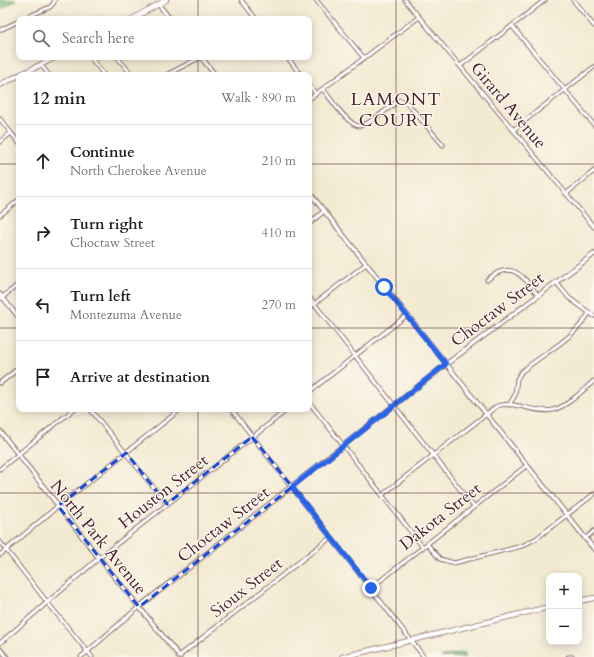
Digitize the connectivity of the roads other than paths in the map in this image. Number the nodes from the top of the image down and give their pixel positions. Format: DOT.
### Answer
graph roads {
  1 [pos="55,0"];
  2 [pos="155,0"];
  3 [pos="166,0"];
  4 [pos="241,0"];
  5 [pos="316,0"];
  6 [pos="405,0"];
  7 [pos="546,0"];
  8 [pos="573,0"];
  9 [pos="159,5"];
  10 [pos="29,16"];
  11 [pos="138,16"];
  12 [pos="168,16"];
  13 [pos="254,16"];
  14 [pos="419,17"];
  15 [pos="16,22"];
  16 [pos="512,26"];
  17 [pos="594,26"];
  18 [pos="0,30"];
  19 [pos="364,58"];
  20 [pos="50,60"];
  21 [pos="92,60"];
  22 [pos="120,60"];
  23 [pos="195,60"];
  24 [pos="204,60"];
  25 [pos="289,60"];
  26 [pos="41,65"];
  27 [pos="460,66"];
  28 [pos="594,68"];
  29 [pos="26,72"];
  30 [pos="47,72"];
  31 [pos="102,72"];
  32 [pos="130,72"];
  33 [pos="172,72"];
  34 [pos="214,72"];
  35 [pos="299,72"];
  36 [pos="16,77"];
  37 [pos="0,85"];
  38 [pos="312,89"];
  39 [pos="323,89"];
  40 [pos="565,90"];
  41 [pos="316,94"];
  42 [pos="312,97"];
  43 [pos="0,119"];
  44 [pos="594,125"];
  45 [pos="513,130"];
  46 [pos="11,133"];
  47 [pos="16,139"];
  48 [pos="0,142"];
  49 [pos="443,145"];
  50 [pos="594,172"];
  51 [pos="566,194"];
  52 [pos="312,196"];
  53 [pos="16,202"];
  54 [pos="324,212"];
  55 [pos="0,215"];
  56 [pos="312,222"];
  57 [pos="594,227"];
  58 [pos="594,254"];
  59 [pos="366,264"];
  60 [pos="487,280"];
  61 [pos="556,282"];
  62 [pos="16,286"];
  63 [pos="538,295"];
  64 [pos="1,297"];
  65 [pos="312,301"];
  66 [pos="314,304"];
  67 [pos="590,313"];
  68 [pos="16,314"];
  69 [pos="407,315"];
  70 [pos="594,316"];
  71 [pos="355,356"];
  72 [pos="446,364"];
  73 [pos="16,370"];
  74 [pos="594,381"];
  75 [pos="0,383"];
  76 [pos="312,390"];
  77 [pos="509,405"];
  78 [pos="312,406"];
  79 [pos="394,406"];
  80 [pos="70,412"];
  81 [pos="92,412"];
  82 [pos="177,412"];
  83 [pos="233,412"];
  84 [pos="284,412"];
  85 [pos="486,414"];
  86 [pos="0,431"];
  87 [pos="252,437"];
  88 [pos="344,446"];
  89 [pos="126,453"];
  90 [pos="18,454"];
  91 [pos="433,455"];
  92 [pos="526,466"];
  93 [pos="0,469"];
  94 [pos="292,487"];
  95 [pos="594,494"];
  96 [pos="382,495"];
  97 [pos="167,504"];
  98 [pos="58,506"];
  99 [pos="474,507"];
  100 [pos="566,515"];
  101 [pos="594,532"];
  102 [pos="331,537"];
  103 [pos="585,538"];
  104 [pos="0,542"];
  105 [pos="426,544"];
  106 [pos="423,547"];
  107 [pos="594,549"];
  108 [pos="6,550"];
  109 [pos="0,555"];
  110 [pos="99,558"];
  111 [pos="371,588"];
  112 [pos="594,598"];
  113 [pos="582,600"];
  114 [pos="47,602"];
  115 [pos="139,607"];
  116 [pos="546,608"];
  117 [pos="411,641"];
  118 [pos="0,643"];
  119 [pos="0,648"];
  120 [pos="88,651"];
  121 [pos="7,657"];
  122 [pos="81,657"];
  123 [pos="92,657"];
  124 [pos="179,657"];
  125 [pos="342,657"];
  126 [pos="424,657"];
  127 [pos="568,657"];
  128 [pos="573,657"];
  1 -- 10 [label="street"];
  2 -- 9 [label="street"];
  3 -- 9 [label="main road"];
  4 -- 13 [label="street"];
  5 -- 19 [label="street"];
  6 -- 14 [label="street, Girard Avenue"];
  7 -- 16 [label="street"];
  8 -- 17 [label="street"];
  9 -- 11 [label="main road"];
  9 -- 12 [label="street"];
  14 -- 19 [label="street"];
  14 -- 27 [label="street, Girard Avenue"];
  15 -- 18 [label="street"];
  16 -- 27 [label="street"];
  16 -- 40 [label="street"];
  19 -- 39 [label="street"];
  20 -- 26 [label="main road"];
  21 -- 31 [label="street"];
  22 -- 32 [label="street"];
  23 -- 33 [label="street"];
  24 -- 34 [label="street"];
  25 -- 35 [label="street"];
  26 -- 29 [label="main road"];
  26 -- 30 [label="street"];
  27 -- 45 [label="street, Girard Avenue"];
  28 -- 40 [label="street"];
  36 -- 37 [label="main road"];
  38 -- 41 [label="street"];
  39 -- 41 [label="street"];
  39 -- 49 [label="street"];
  40 -- 44 [label="street"];
  40 -- 45 [label="street"];
  41 -- 42 [label="street"];
  43 -- 46 [label="street"];
  45 -- 51 [label="street, Girard Avenue"];
  46 -- 47 [label="street"];
  46 -- 48 [label="street"];
  50 -- 51 [label="street"];
  51 -- 57 [label="street, Girard Avenue"];
  52 -- 54 [label="street"];
  53 -- 55 [label="street"];
  54 -- 56 [label="street"];
  54 -- 59 [label="street"];
  58 -- 61 [label="street, Choctaw Street"];
  59 -- 66 [label="street"];
  59 -- 69 [label="street"];
  60 -- 63 [label="street"];
  61 -- 63 [label="street, Choctaw Street"];
  61 -- 67 [label="street"];
  62 -- 64 [label="street"];
  63 -- 72 [label="street, Choctaw Street"];
  64 -- 68 [label="street"];
  65 -- 66 [label="street"];
  66 -- 71 [label="street"];
  67 -- 70 [label="street"];
  67 -- 77 [label="street"];
  69 -- 71 [label="street"];
  69 -- 72 [label="street"];
  71 -- 76 [label="street"];
  71 -- 79 [label="street"];
  72 -- 79 [label="street, Choctaw Street"];
  72 -- 85 [label="street"];
  73 -- 75 [label="street"];
  74 -- 77 [label="street"];
  77 -- 85 [label="street"];
  78 -- 88 [label="street"];
  79 -- 88 [label="street, Choctaw Street"];
  79 -- 91 [label="street"];
  80 -- 90 [label="street"];
  81 -- 89 [label="street"];
  82 -- 89 [label="street"];
  83 -- 87 [label="street"];
  84 -- 87 [label="street, Houston Street"];
  85 -- 91 [label="street"];
  85 -- 92 [label="street"];
  86 -- 90 [label="street, North Park Avenue"];
  87 -- 94 [label="street"];
  87 -- 97 [label="street, Houston Street"];
  88 -- 94 [label="street, Choctaw Street"];
  88 -- 96 [label="street"];
  89 -- 97 [label="street"];
  89 -- 98 [label="street"];
  90 -- 93 [label="street"];
  90 -- 98 [label="street, North Park Avenue"];
  91 -- 96 [label="street"];
  91 -- 99 [label="street"];
  92 -- 99 [label="street, Dakota Street"];
  92 -- 100 [label="street"];
  94 -- 102 [label="street"];
  94 -- 115 [label="street, Choctaw Street"];
  95 -- 100 [label="street"];
  96 -- 106 [label="street"];
  97 -- 110 [label="street, Houston Street"];
  98 -- 108 [label="street"];
  98 -- 110 [label="street, North Park Avenue"];
  99 -- 105 [label="street, Dakota Street"];
  100 -- 103 [label="street"];
  100 -- 105 [label="street"];
  101 -- 103 [label="street"];
  102 -- 111 [label="street"];
  102 -- 124 [label="street, Sioux Street"];
  103 -- 107 [label="street"];
  104 -- 108 [label="street"];
  105 -- 106 [label="street, Dakota Street"];
  106 -- 111 [label="street, Dakota Street"];
  108 -- 109 [label="street"];
  108 -- 114 [label="street"];
  110 -- 114 [label="street, Houston Street"];
  110 -- 115 [label="street, North Park Avenue"];
  111 -- 117 [label="street"];
  112 -- 113 [label="main road"];
  114 -- 118 [label="street, Houston Street"];
  114 -- 120 [label="street"];
  115 -- 120 [label="street, Choctaw Street"];
  115 -- 124 [label="street, North Park Avenue"];
  116 -- 117 [label="main road"];
  117 -- 125 [label="main road"];
  117 -- 126 [label="street"];
  119 -- 121 [label="street"];
  120 -- 122 [label="street, Choctaw Street"];
  120 -- 123 [label="street"];
  127 -- 128 [label="street"];
}
